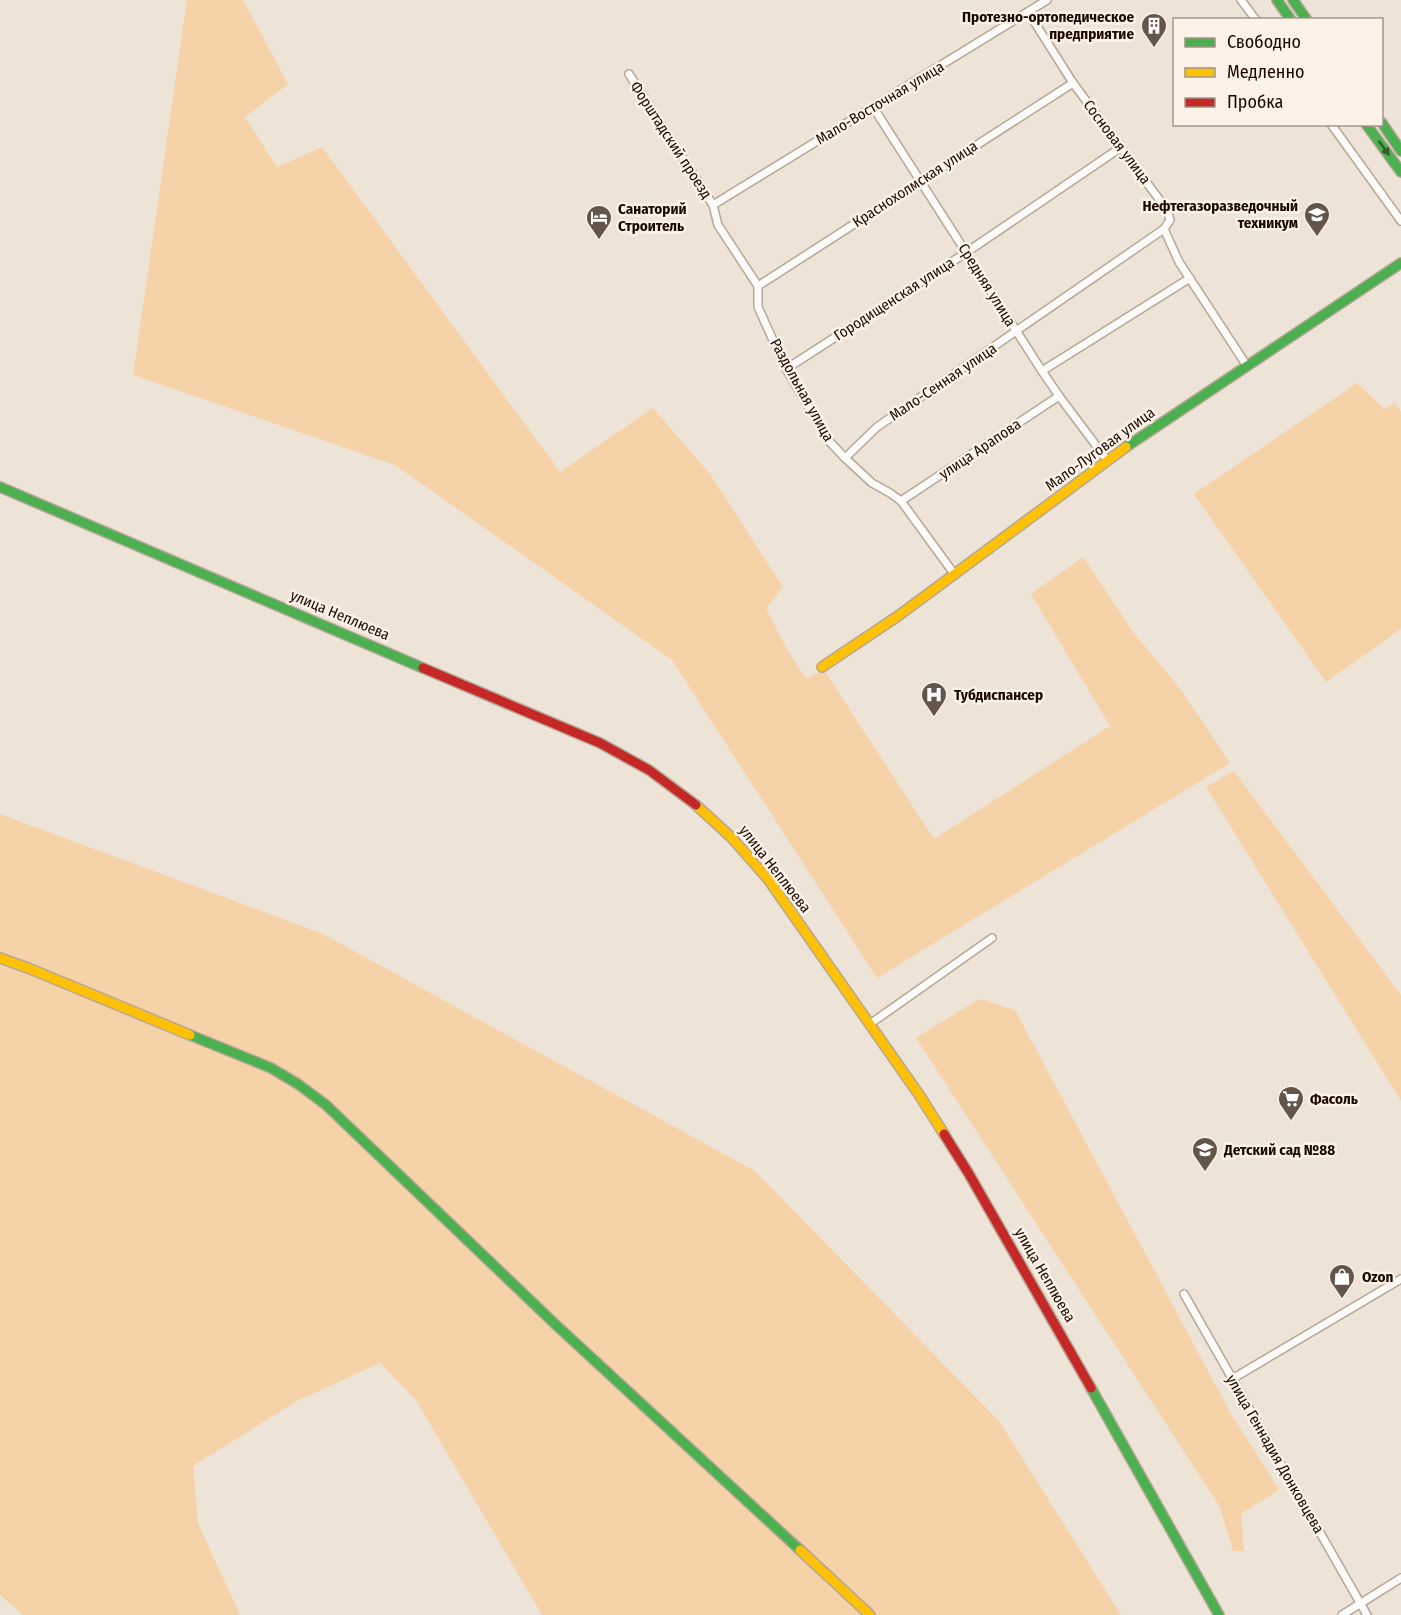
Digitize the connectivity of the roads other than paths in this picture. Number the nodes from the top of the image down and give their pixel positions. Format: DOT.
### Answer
graph roads {
  1 [pos="1047,0"];
  2 [pos="1241,0"];
  3 [pos="1277,0"];
  4 [pos="1293,0"];
  5 [pos="1028,12"];
  6 [pos="1254,18"];
  7 [pos="1290,18"];
  8 [pos="1306,18"];
  9 [pos="629,74"];
  10 [pos="1072,83"];
  11 [pos="873,106"];
  12 [pos="1383,124"];
  13 [pos="1333,126"];
  14 [pos="1367,126"];
  15 [pos="1120,148"];
  16 [pos="1401,151"];
  17 [pos="1401,172"];
  18 [pos="921,180"];
  19 [pos="713,205"];
  20 [pos="1401,221"];
  21 [pos="1164,229"];
  22 [pos="967,252"];
  23 [pos="1401,263"];
  24 [pos="1190,278"];
  25 [pos="758,286"];
  26 [pos="1017,332"];
  27 [pos="1248,366"];
  28 [pos="786,369"];
  29 [pos="1042,370"];
  30 [pos="1059,396"];
  31 [pos="845,458"];
  32 [pos="1107,460"];
  33 [pos="0,487"];
  34 [pos="902,501"];
  35 [pos="955,575"];
  36 [pos="822,667"];
  37 [pos="992,938"];
  38 [pos="0,958"];
  39 [pos="870,1024"];
  40 [pos="1401,1279"];
  41 [pos="1184,1294"];
  42 [pos="1232,1379"];
  43 [pos="1401,1578"];
  44 [pos="1360,1604"];
  45 [pos="870,1615"];
  46 [pos="1219,1615"];
  47 [pos="1341,1615"];
  48 [pos="1367,1615"];
  1 -- 5 [label="street, Мало-Восточная улица"];
  2 -- 6 [label="street"];
  3 -- 7 [label="main road"];
  4 -- 8 [label="main road"];
  5 -- 10 [label="street, Сосновая улица"];
  5 -- 11 [label="street, Мало-Восточная улица"];
  9 -- 19 [label="street, Форштадский проезд"];
  10 -- 15 [label="street, Сосновая улица"];
  10 -- 18 [label="street, Краснохолмская улица"];
  11 -- 18 [label="street, Средняя улица"];
  11 -- 19 [label="street, Мало-Восточная улица"];
  12 -- 16 [label="main road"];
  13 -- 20 [label="street"];
  14 -- 17 [label="main road, one-way"];
  15 -- 21 [label="street, Сосновая улица"];
  15 -- 22 [label="street, Городищенская улица"];
  18 -- 22 [label="street, Средняя улица"];
  18 -- 25 [label="street, Краснохолмская улица"];
  19 -- 25 [label="street, Раздольная улица"];
  21 -- 24 [label="street, Сосновая улица"];
  21 -- 26 [label="street, Мало-Сенная улица"];
  22 -- 26 [label="street, Средняя улица"];
  22 -- 28 [label="street, Городищенская улица"];
  23 -- 27 [label="main road, Мало-Луговая улица"];
  24 -- 27 [label="street, Сосновая улица"];
  24 -- 29 [label="street"];
  25 -- 28 [label="street, Раздольная улица"];
  26 -- 29 [label="street, Средняя улица"];
  26 -- 31 [label="street, Мало-Сенная улица"];
  27 -- 32 [label="main road, Мало-Луговая улица"];
  28 -- 31 [label="street, Раздольная улица"];
  29 -- 30 [label="street, Средняя улица"];
  30 -- 32 [label="street, Средняя улица"];
  30 -- 34 [label="street, улица Арапова"];
  31 -- 34 [label="street, Раздольная улица"];
  32 -- 35 [label="main road, Мало-Луговая улица"];
  33 -- 39 [label="main road, улица Неплюева"];
  34 -- 35 [label="street, Раздольная улица"];
  35 -- 36 [label="main road, Мало-Луговая улица"];
  37 -- 39 [label="street"];
  38 -- 45 [label="main road"];
  39 -- 46 [label="main road, улица Неплюева"];
  40 -- 42 [label="street"];
  41 -- 42 [label="street, улица Геннадия Донковцева"];
  42 -- 44 [label="street, улица Геннадия Донковцева"];
  43 -- 44 [label="street"];
  44 -- 47 [label="street"];
  44 -- 48 [label="street, улица Геннадия Донковцева"];
}
